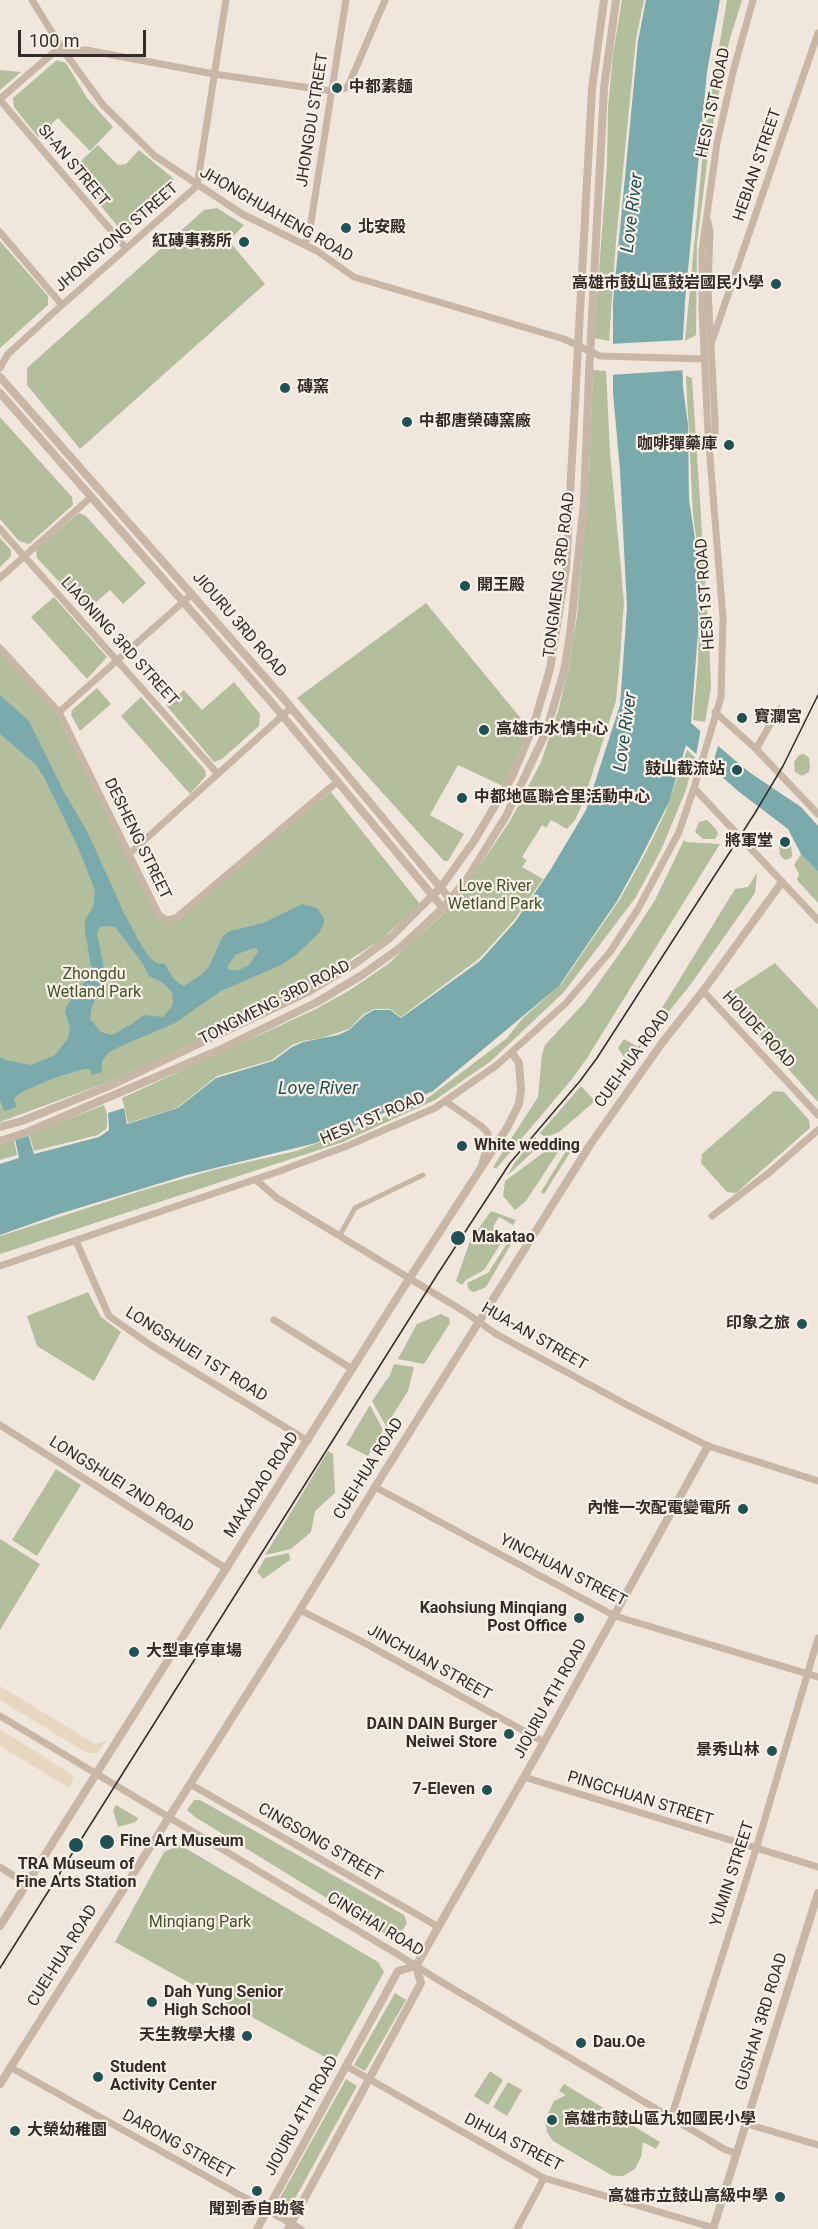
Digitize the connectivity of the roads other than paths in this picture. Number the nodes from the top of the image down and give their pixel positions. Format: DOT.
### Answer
graph roads {
  1 [pos="32,0"];
  2 [pos="226,0"];
  3 [pos="346,0"];
  4 [pos="385,0"];
  5 [pos="604,0"];
  6 [pos="616,0"];
  7 [pos="753,0"];
  8 [pos="818,33"];
  9 [pos="63,51"];
  10 [pos="214,74"];
  11 [pos="331,92"];
  12 [pos="0,99"];
  13 [pos="197,186"];
  14 [pos="706,213"];
  15 [pos="0,232"];
  16 [pos="304,244"];
  17 [pos="126,248"];
  18 [pos="709,303"];
  19 [pos="62,305"];
  20 [pos="724,306"];
  21 [pos="711,344"];
  22 [pos="579,347"];
  23 [pos="590,352"];
  24 [pos="704,359"];
  25 [pos="0,368"];
  26 [pos="0,377"];
  27 [pos="0,393"];
  28 [pos="709,450"];
  29 [pos="91,497"];
  30 [pos="0,529"];
  31 [pos="24,556"];
  32 [pos="0,578"];
  33 [pos="192,594"];
  34 [pos="183,602"];
  35 [pos="0,648"];
  36 [pos="117,661"];
  37 [pos="291,708"];
  38 [pos="778,709"];
  39 [pos="59,712"];
  40 [pos="716,712"];
  41 [pos="282,716"];
  42 [pos="533,728"];
  43 [pos="546,732"];
  44 [pos="756,749"];
  45 [pos="217,773"];
  46 [pos="338,781"];
  47 [pos="694,788"];
  48 [pos="818,814"];
  49 [pos="490,815"];
  50 [pos="502,823"];
  51 [pos="129,854"];
  52 [pos="783,882"];
  53 [pos="441,887"];
  54 [pos="433,896"];
  55 [pos="450,899"];
  56 [pos="443,908"];
  57 [pos="818,920"];
  58 [pos="703,991"];
  59 [pos="512,1053"];
  60 [pos="445,1101"];
  61 [pos="818,1115"];
  62 [pos="0,1127"];
  63 [pos="818,1130"];
  64 [pos="0,1141"];
  65 [pos="423,1175"];
  66 [pos="477,1175"];
  67 [pos="255,1180"];
  68 [pos="712,1216"];
  69 [pos="340,1235"];
  70 [pos="76,1241"];
  71 [pos="0,1266"];
  72 [pos="410,1278"];
  73 [pos="274,1320"];
  74 [pos="479,1322"];
  75 [pos="352,1369"];
  76 [pos="1,1429"];
  77 [pos="308,1441"];
  78 [pos="708,1446"];
  79 [pos="818,1481"];
  80 [pos="375,1487"];
  81 [pos="227,1569"];
  82 [pos="300,1610"];
  83 [pos="615,1616"];
  84 [pos="818,1638"];
  85 [pos="808,1674"];
  86 [pos="818,1677"];
  87 [pos="0,1716"];
  88 [pos="544,1743"];
  89 [pos="96,1774"];
  90 [pos="524,1777"];
  91 [pos="190,1784"];
  92 [pos="168,1817"];
  93 [pos="756,1849"];
  94 [pos="818,1867"];
  95 [pos="0,1868"];
  96 [pos="26,1884"];
  97 [pos="818,1893"];
  98 [pos="0,1926"];
  99 [pos="437,1926"];
  100 [pos="416,1966"];
  101 [pos="346,2066"];
  102 [pos="10,2067"];
  103 [pos="370,2079"];
  104 [pos="0,2084"];
  105 [pos="671,2118"];
  106 [pos="747,2124"];
  107 [pos="818,2145"];
  108 [pos="737,2154"];
  109 [pos="544,2178"];
  110 [pos="268,2211"];
  111 [pos="289,2226"];
  112 [pos="257,2229"];
  113 [pos="301,2229"];
  114 [pos="517,2229"];
  115 [pos="713,2229"];
  1 -- 9 [label="street, JHONGHUAHENG ROAD"];
  2 -- 10 [label="street, JHONGYONG STREET"];
  3 -- 11 [label="street, JHONGDU STREET"];
  4 -- 11 [label="street"];
  5 -- 22 [label="street, TONGMENG 3RD ROAD"];
  6 -- 23 [label="street, TONGMENG 3RD ROAD"];
  7 -- 14 [label="street, HESI 1ST ROAD"];
  8 -- 20 [label="street, HEBIAN STREET"];
  9 -- 10 [label="street"];
  9 -- 12 [label="street"];
  9 -- 13 [label="street, JHONGHUAHENG ROAD"];
  10 -- 11 [label="street"];
  10 -- 13 [label="street, JHONGYONG STREET"];
  11 -- 16 [label="street, JHONGDU STREET"];
  12 -- 17 [label="street, SI-AN STREET"];
  13 -- 16 [label="street, JHONGHUAHENG ROAD"];
  13 -- 17 [label="street, JHONGYONG STREET"];
  14 -- 18 [label="street, HESI 1ST ROAD"];
  14 -- 24 [label="street, HESI 1ST ROAD"];
  15 -- 19 [label="street"];
  16 -- 22 [label="street, JHONGHUAHENG ROAD"];
  17 -- 19 [label="street, JHONGYONG STREET"];
  18 -- 20 [label="street"];
  18 -- 21 [label="street, HESI 1ST ROAD"];
  19 -- 25 [label="street, JHONGYONG STREET"];
  20 -- 21 [label="street, HEBIAN STREET"];
  21 -- 28 [label="street, HESI 1ST ROAD"];
  22 -- 23 [label="street, JHONGHUAHENG ROAD"];
  22 -- 42 [label="street, TONGMENG 3RD ROAD"];
  23 -- 24 [label="street"];
  23 -- 43 [label="street, TONGMENG 3RD ROAD"];
  24 -- 28 [label="street, HESI 1ST ROAD"];
  26 -- 33 [label="street, JIOURU 3RD ROAD"];
  27 -- 29 [label="street, JIOURU 3RD ROAD"];
  28 -- 40 [label="street, HESI 1ST ROAD"];
  29 -- 31 [label="street"];
  29 -- 34 [label="street, JIOURU 3RD ROAD"];
  30 -- 31 [label="street, LIAONING 3RD STREET"];
  31 -- 32 [label="street"];
  31 -- 36 [label="street, LIAONING 3RD STREET"];
  33 -- 34 [label="street"];
  33 -- 37 [label="street, JIOURU 3RD ROAD"];
  34 -- 36 [label="street"];
  34 -- 41 [label="street, JIOURU 3RD ROAD"];
  35 -- 39 [label="street, DESHENG STREET"];
  36 -- 39 [label="street"];
  36 -- 45 [label="street, LIAONING 3RD STREET"];
  37 -- 41 [label="street"];
  37 -- 53 [label="street, JIOURU 3RD ROAD"];
  38 -- 44 [label="street"];
  39 -- 51 [label="street, DESHENG STREET"];
  40 -- 44 [label="street"];
  40 -- 47 [label="street, HESI 1ST ROAD"];
  41 -- 45 [label="street"];
  41 -- 46 [label="street, JIOURU 3RD ROAD"];
  42 -- 43 [label="street"];
  42 -- 49 [label="street, TONGMENG 3RD ROAD"];
  43 -- 50 [label="street, TONGMENG 3RD ROAD"];
  44 -- 48 [label="street"];
  45 -- 51 [label="street"];
  46 -- 51 [label="street, DESHENG STREET"];
  46 -- 54 [label="street, JIOURU 3RD ROAD"];
  47 -- 52 [label="street"];
  47 -- 59 [label="street, HESI 1ST ROAD"];
  49 -- 50 [label="street"];
  49 -- 53 [label="street, TONGMENG 3RD ROAD"];
  50 -- 55 [label="street, TONGMENG 3RD ROAD"];
  52 -- 57 [label="street"];
  52 -- 58 [label="street, CUEI-HUA ROAD"];
  53 -- 54 [label="street, TONGMENG 3RD ROAD"];
  53 -- 55 [label="street, JIOURU 3RD ROAD"];
  54 -- 56 [label="street, JIOURU 3RD ROAD"];
  54 -- 62 [label="street, TONGMENG 3RD ROAD"];
  55 -- 56 [label="street, TONGMENG 3RD ROAD"];
  56 -- 64 [label="street, TONGMENG 3RD ROAD"];
  58 -- 61 [label="street, HOUDE ROAD"];
  58 -- 74 [label="street, CUEI-HUA ROAD"];
  59 -- 60 [label="street, HESI 1ST ROAD"];
  59 -- 66 [label="street, MAKADAO ROAD"];
  60 -- 66 [label="street"];
  60 -- 67 [label="street, HESI 1ST ROAD"];
  63 -- 68 [label="street"];
  65 -- 69 [label="street"];
  66 -- 72 [label="street, MAKADAO ROAD"];
  67 -- 69 [label="street, HUA-AN STREET"];
  67 -- 70 [label="street, HESI 1ST ROAD"];
  69 -- 72 [label="street, HUA-AN STREET"];
  70 -- 71 [label="street, HESI 1ST ROAD"];
  70 -- 77 [label="street, LONGSHUEI 1ST ROAD"];
  72 -- 74 [label="street, HUA-AN STREET"];
  72 -- 75 [label="street, MAKADAO ROAD"];
  73 -- 75 [label="street"];
  74 -- 78 [label="street, HUA-AN STREET"];
  74 -- 80 [label="street, CUEI-HUA ROAD"];
  75 -- 77 [label="street, MAKADAO ROAD"];
  76 -- 81 [label="street, LONGSHUEI 2ND ROAD"];
  77 -- 81 [label="street, MAKADAO ROAD"];
  78 -- 79 [label="street, HUA-AN STREET"];
  78 -- 83 [label="street, JIOURU 4TH ROAD"];
  80 -- 82 [label="street, CUEI-HUA ROAD"];
  80 -- 83 [label="street, YINCHUAN STREET"];
  81 -- 89 [label="street, MAKADAO ROAD"];
  82 -- 88 [label="street, JINCHUAN STREET"];
  82 -- 91 [label="street, CUEI-HUA ROAD"];
  83 -- 85 [label="street, YINCHUAN STREET"];
  83 -- 88 [label="street, JIOURU 4TH ROAD"];
  84 -- 85 [label="street, YUMIN STREET"];
  85 -- 86 [label="street, YINCHUAN STREET"];
  85 -- 93 [label="street, YUMIN STREET"];
  87 -- 89 [label="street, CINGHAI ROAD"];
  88 -- 90 [label="street, JIOURU 4TH ROAD"];
  89 -- 92 [label="street, CINGHAI ROAD"];
  89 -- 96 [label="street, MAKADAO ROAD"];
  90 -- 93 [label="street, PINGCHUAN STREET"];
  90 -- 99 [label="street, JIOURU 4TH ROAD"];
  91 -- 92 [label="street, CUEI-HUA ROAD"];
  91 -- 99 [label="street, CINGSONG STREET"];
  92 -- 100 [label="street, CINGHAI ROAD"];
  92 -- 102 [label="street, CUEI-HUA ROAD"];
  93 -- 94 [label="street, PINGCHUAN STREET"];
  93 -- 105 [label="street, YUMIN STREET"];
  95 -- 96 [label="street"];
  96 -- 98 [label="street, MAKADAO ROAD"];
  97 -- 106 [label="street, GUSHAN 3RD ROAD"];
  99 -- 100 [label="street, JIOURU 4TH ROAD"];
  100 -- 101 [label="street, JIOURU 4TH ROAD"];
  100 -- 103 [label="street, JIOURU 4TH ROAD"];
  100 -- 105 [label="street, CINGHAI ROAD"];
  101 -- 103 [label="street, DIHUA STREET"];
  101 -- 110 [label="street, JIOURU 4TH ROAD"];
  102 -- 104 [label="street, CUEI-HUA ROAD"];
  102 -- 110 [label="street, DARONG STREET"];
  103 -- 109 [label="street, DIHUA STREET"];
  103 -- 111 [label="street, JIOURU 4TH ROAD"];
  105 -- 108 [label="street, CINGHAI ROAD"];
  106 -- 107 [label="street"];
  106 -- 108 [label="street, GUSHAN 3RD ROAD"];
  108 -- 115 [label="street, GUSHAN 3RD ROAD"];
  109 -- 114 [label="street"];
  109 -- 115 [label="street, DIHUA STREET"];
  110 -- 111 [label="street, DARONG STREET"];
  110 -- 112 [label="street, JIOURU 4TH ROAD"];
  111 -- 113 [label="street, DARONG STREET"];
}
